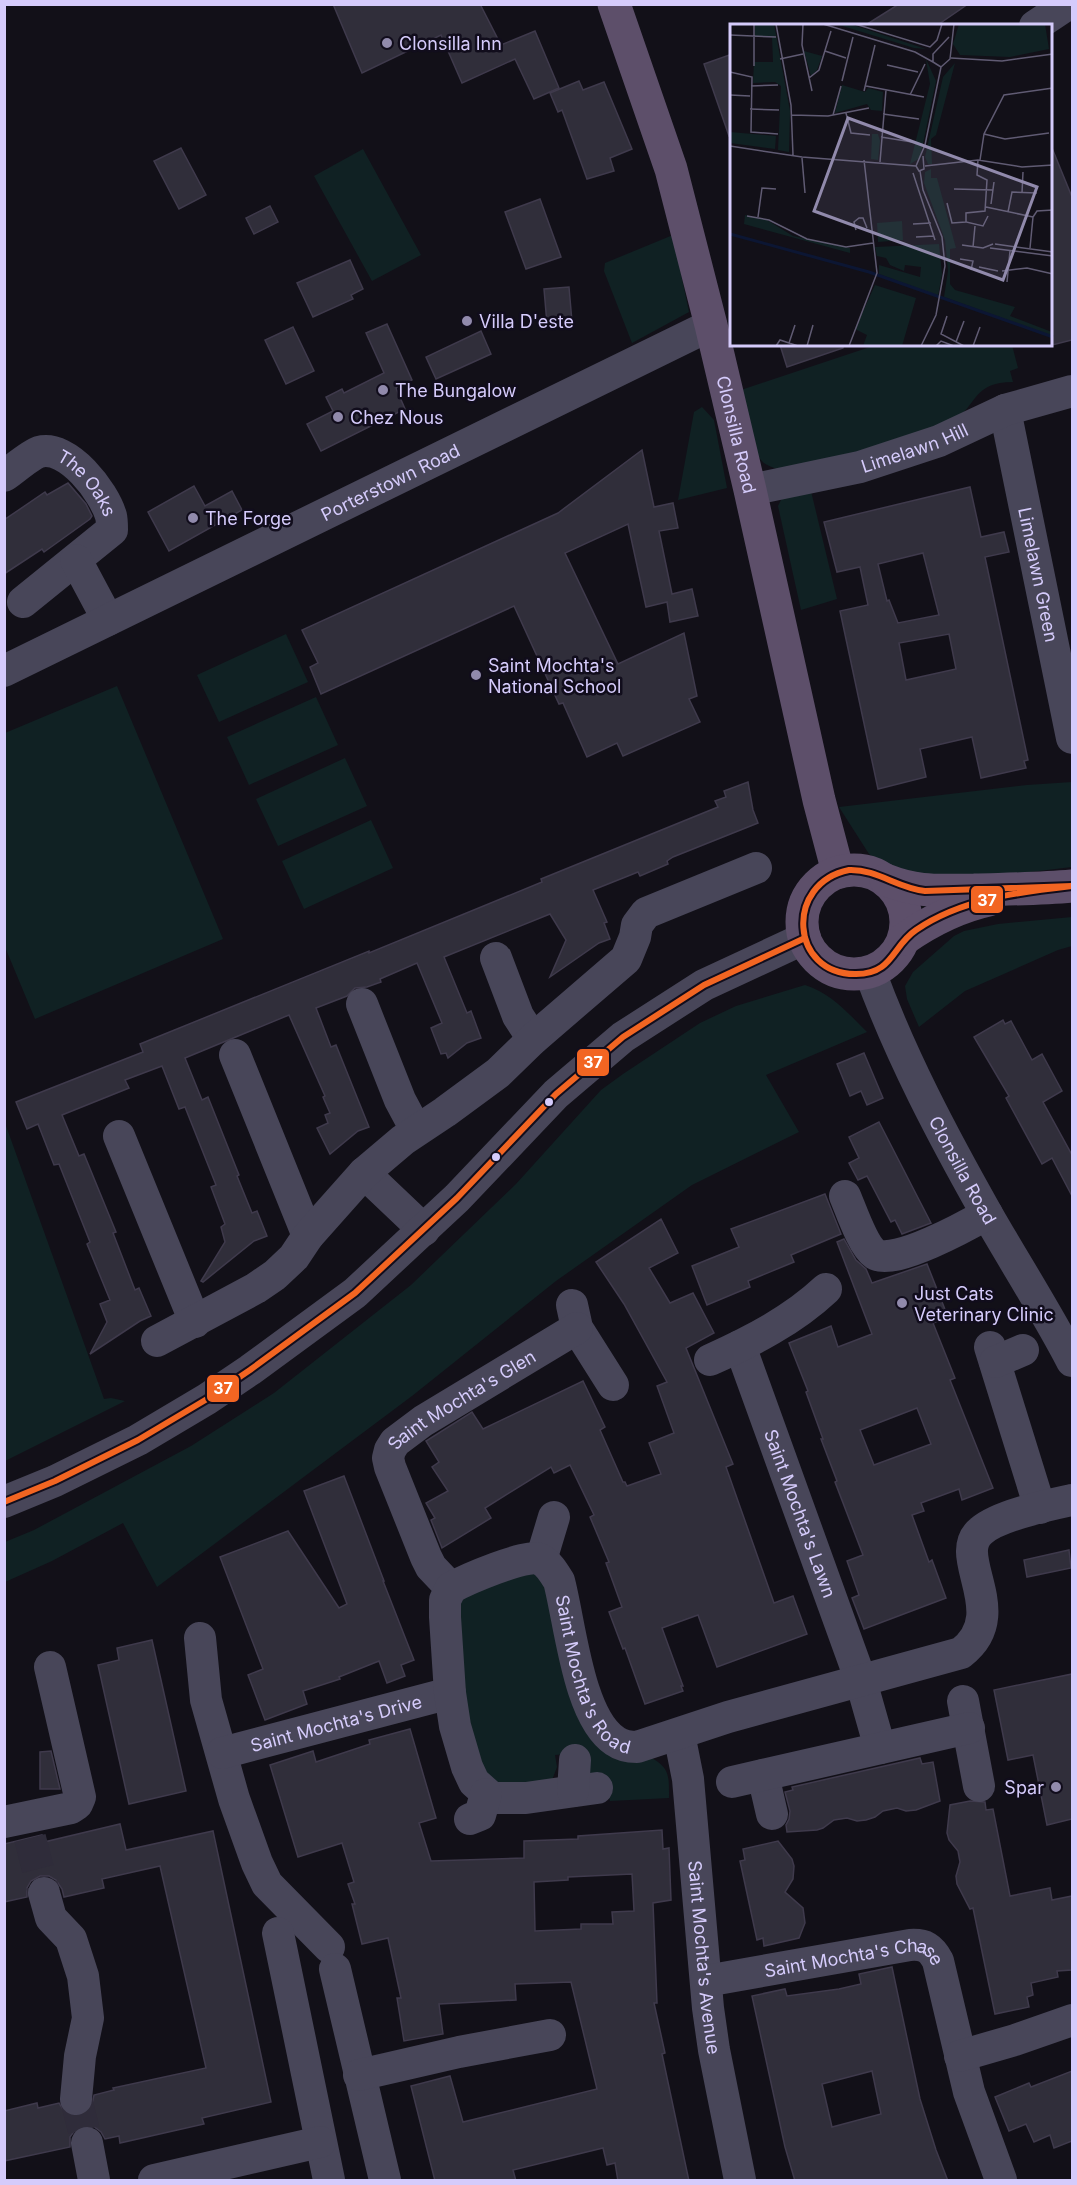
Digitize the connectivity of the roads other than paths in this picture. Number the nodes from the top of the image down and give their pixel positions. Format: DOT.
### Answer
graph roads {
  1 [pos="614,4"];
  2 [pos="1068,4"];
  3 [pos="1038,24"];
  4 [pos="711,325"];
  5 [pos="1072,391"];
  6 [pos="1005,410"];
  7 [pos="4,476"];
  8 [pos="750,490"];
  9 [pos="76,560"];
  10 [pos="23,602"];
  11 [pos="108,620"];
  12 [pos="4,670"];
  13 [pos="1072,738"];
  14 [pos="756,868"];
  15 [pos="838,872"];
  16 [pos="886,880"];
  17 [pos="1072,886"];
  18 [pos="1030,890"];
  19 [pos="805,938"];
  20 [pos="904,939"];
  21 [pos="496,958"];
  22 [pos="870,972"];
  23 [pos="362,1004"];
  24 [pos="533,1039"];
  25 [pos="235,1055"];
  26 [pos="416,1130"];
  27 [pos="119,1136"];
  28 [pos="364,1173"];
  29 [pos="844,1196"];
  30 [pos="987,1214"];
  31 [pos="424,1230"];
  32 [pos="308,1236"];
  33 [pos="826,1289"];
  34 [pos="195,1322"];
  35 [pos="157,1341"];
  36 [pos="740,1346"];
  37 [pos="1023,1350"];
  38 [pos="710,1360"];
  39 [pos="1072,1360"];
  40 [pos="613,1385"];
  41 [pos="1072,1500"];
  42 [pos="4,1502"];
  43 [pos="1040,1508"];
  44 [pos="554,1517"];
  45 [pos="541,1560"];
  46 [pos="451,1588"];
  47 [pos="200,1638"];
  48 [pos="50,1667"];
  49 [pos="861,1681"];
  50 [pos="450,1693"];
  51 [pos="679,1734"];
  52 [pos="880,1749"];
  53 [pos="222,1753"];
  54 [pos="575,1760"];
  55 [pos="763,1775"];
  56 [pos="732,1782"];
  57 [pos="979,1786"];
  58 [pos="772,1814"];
  59 [pos="20,1826"];
  60 [pos="44,1893"];
  61 [pos="278,1933"];
  62 [pos="706,1981"];
  63 [pos="1072,2020"];
  64 [pos="550,2035"];
  65 [pos="960,2056"];
  66 [pos="359,2075"];
  67 [pos="76,2099"];
  68 [pos="320,2142"];
  69 [pos="87,2143"];
  70 [pos="94,2181"];
  71 [pos="154,2181"];
  72 [pos="329,2181"];
  73 [pos="385,2181"];
  74 [pos="740,2181"];
  75 [pos="1001,2181"];
  1 -- 4 [label="main road, Clonsilla Road"];
  2 -- 3 [label="street"];
  4 -- 8 [label="main road, Clonsilla Road"];
  4 -- 11 [label="street, Porterstown Road"];
  5 -- 6 [label="street, Limelawn Hill"];
  6 -- 8 [label="street, Limelawn Hill"];
  6 -- 13 [label="street, Limelawn Green"];
  7 -- 9 [label="street, The Oaks"];
  8 -- 15 [label="main road, Clonsilla Road"];
  9 -- 10 [label="street, The Oaks"];
  9 -- 11 [label="street"];
  11 -- 12 [label="street, Porterstown Road"];
  14 -- 24 [label="street"];
  15 -- 16 [label="main road"];
  15 -- 19 [label="main road"];
  16 -- 18 [label="main road"];
  16 -- 20 [label="main road"];
  17 -- 18 [label="main road"];
  18 -- 20 [label="main road"];
  19 -- 22 [label="main road"];
  19 -- 31 [label="street"];
  20 -- 22 [label="main road"];
  21 -- 24 [label="street"];
  22 -- 30 [label="street, Clonsilla Road"];
  23 -- 26 [label="street"];
  24 -- 26 [label="street"];
  25 -- 32 [label="street"];
  26 -- 28 [label="street"];
  27 -- 34 [label="street"];
  28 -- 31 [label="street"];
  28 -- 32 [label="street"];
  29 -- 30 [label="street"];
  30 -- 39 [label="street, Clonsilla Road"];
  31 -- 42 [label="street"];
  32 -- 34 [label="street"];
  33 -- 36 [label="street"];
  34 -- 35 [label="street"];
  36 -- 38 [label="street"];
  36 -- 49 [label="street, Saint Mochta's Lawn"];
  37 -- 43 [label="street"];
  40 -- 46 [label="street, Saint Mochta's Glen"];
  41 -- 43 [label="street, Saint Mochta's Road"];
  43 -- 49 [label="street, Saint Mochta's Road"];
  44 -- 45 [label="street"];
  45 -- 46 [label="street"];
  45 -- 51 [label="street, Saint Mochta's Road"];
  46 -- 50 [label="street"];
  47 -- 53 [label="street"];
  48 -- 59 [label="street"];
  49 -- 51 [label="street, Saint Mochta's Road"];
  49 -- 52 [label="street, Saint Mochta's Lawn"];
  50 -- 53 [label="street, Saint Mochta's Drive"];
  50 -- 54 [label="street"];
  51 -- 62 [label="street, Saint Mochta's Avenue"];
  52 -- 55 [label="street"];
  52 -- 57 [label="street"];
  53 -- 66 [label="street"];
  55 -- 56 [label="street"];
  55 -- 58 [label="street"];
  60 -- 67 [label="street"];
  61 -- 68 [label="street"];
  62 -- 65 [label="street, Saint Mochta's Chase"];
  62 -- 74 [label="street, Saint Mochta's Avenue"];
  63 -- 65 [label="street"];
  64 -- 66 [label="street"];
  65 -- 75 [label="street, Saint Mochta's Chase"];
  66 -- 73 [label="street"];
  68 -- 71 [label="street"];
  68 -- 72 [label="street"];
  69 -- 70 [label="street"];
}
